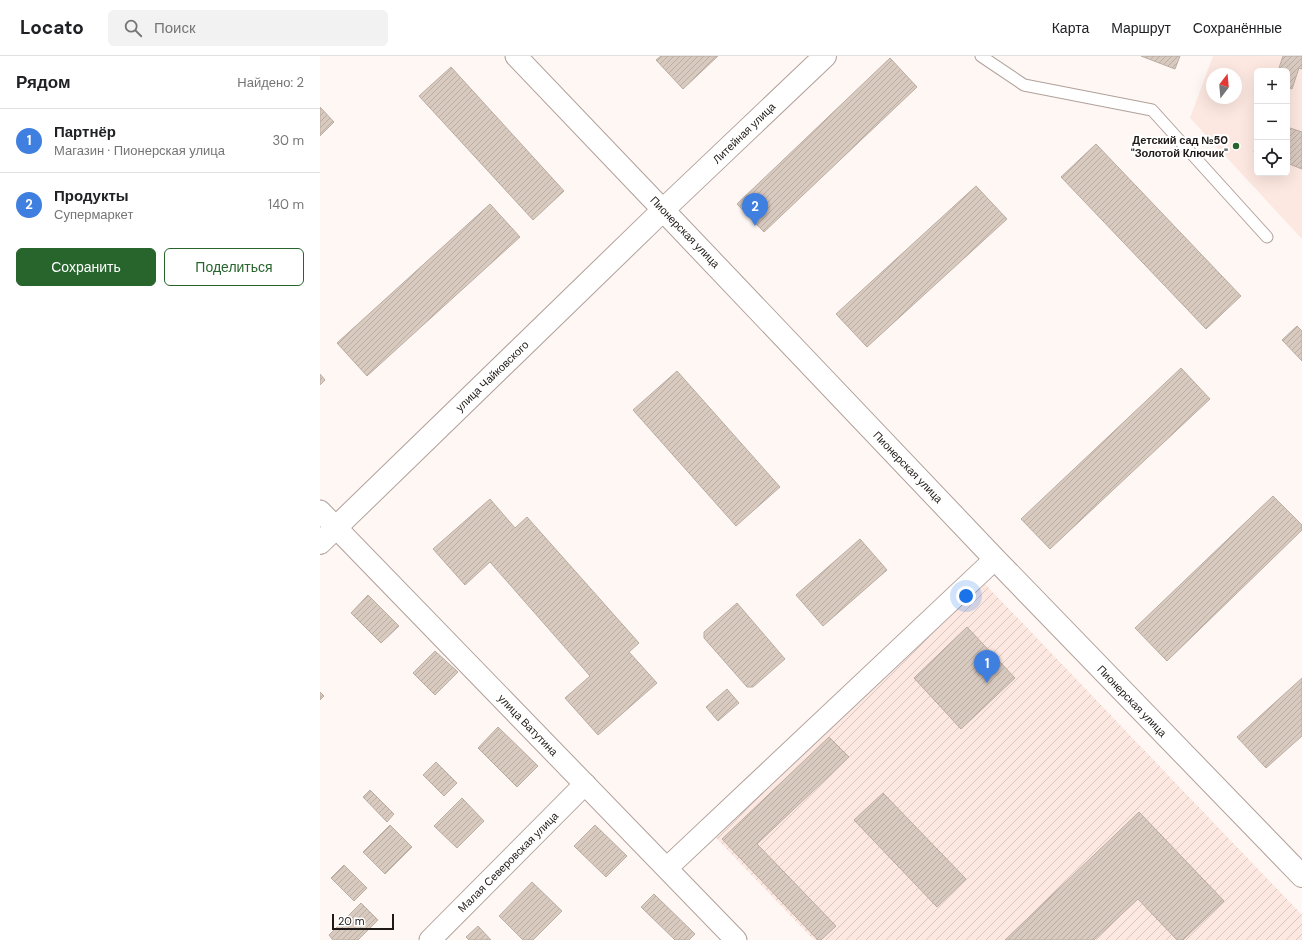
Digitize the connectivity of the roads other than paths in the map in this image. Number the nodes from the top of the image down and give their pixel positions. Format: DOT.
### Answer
graph roads {
  1 [pos="516,56"];
  2 [pos="825,56"];
  3 [pos="981,56"];
  4 [pos="663,210"];
  5 [pos="1267,237"];
  6 [pos="320,511"];
  7 [pos="336,527"];
  8 [pos="320,543"];
  9 [pos="995,559"];
  10 [pos="585,784"];
  11 [pos="666,868"];
  12 [pos="1302,876"];
  13 [pos="430,940"];
  14 [pos="736,940"];
  1 -- 4 [label="street, Пионерская улица"];
  2 -- 4 [label="street, Литейная улица"];
  3 -- 5 [label="lane"];
  4 -- 7 [label="street, улица Чайковского"];
  4 -- 9 [label="street, Пионерская улица"];
  6 -- 7 [label="street, улица Ватутина"];
  7 -- 8 [label="street, улица Чайковского"];
  7 -- 10 [label="street, улица Ватутина"];
  9 -- 11 [label="street"];
  9 -- 12 [label="street, Пионерская улица"];
  10 -- 11 [label="street, улица Ватутина"];
  10 -- 13 [label="street, Малая Северовская улица"];
  11 -- 14 [label="street, улица Ватутина"];
}
